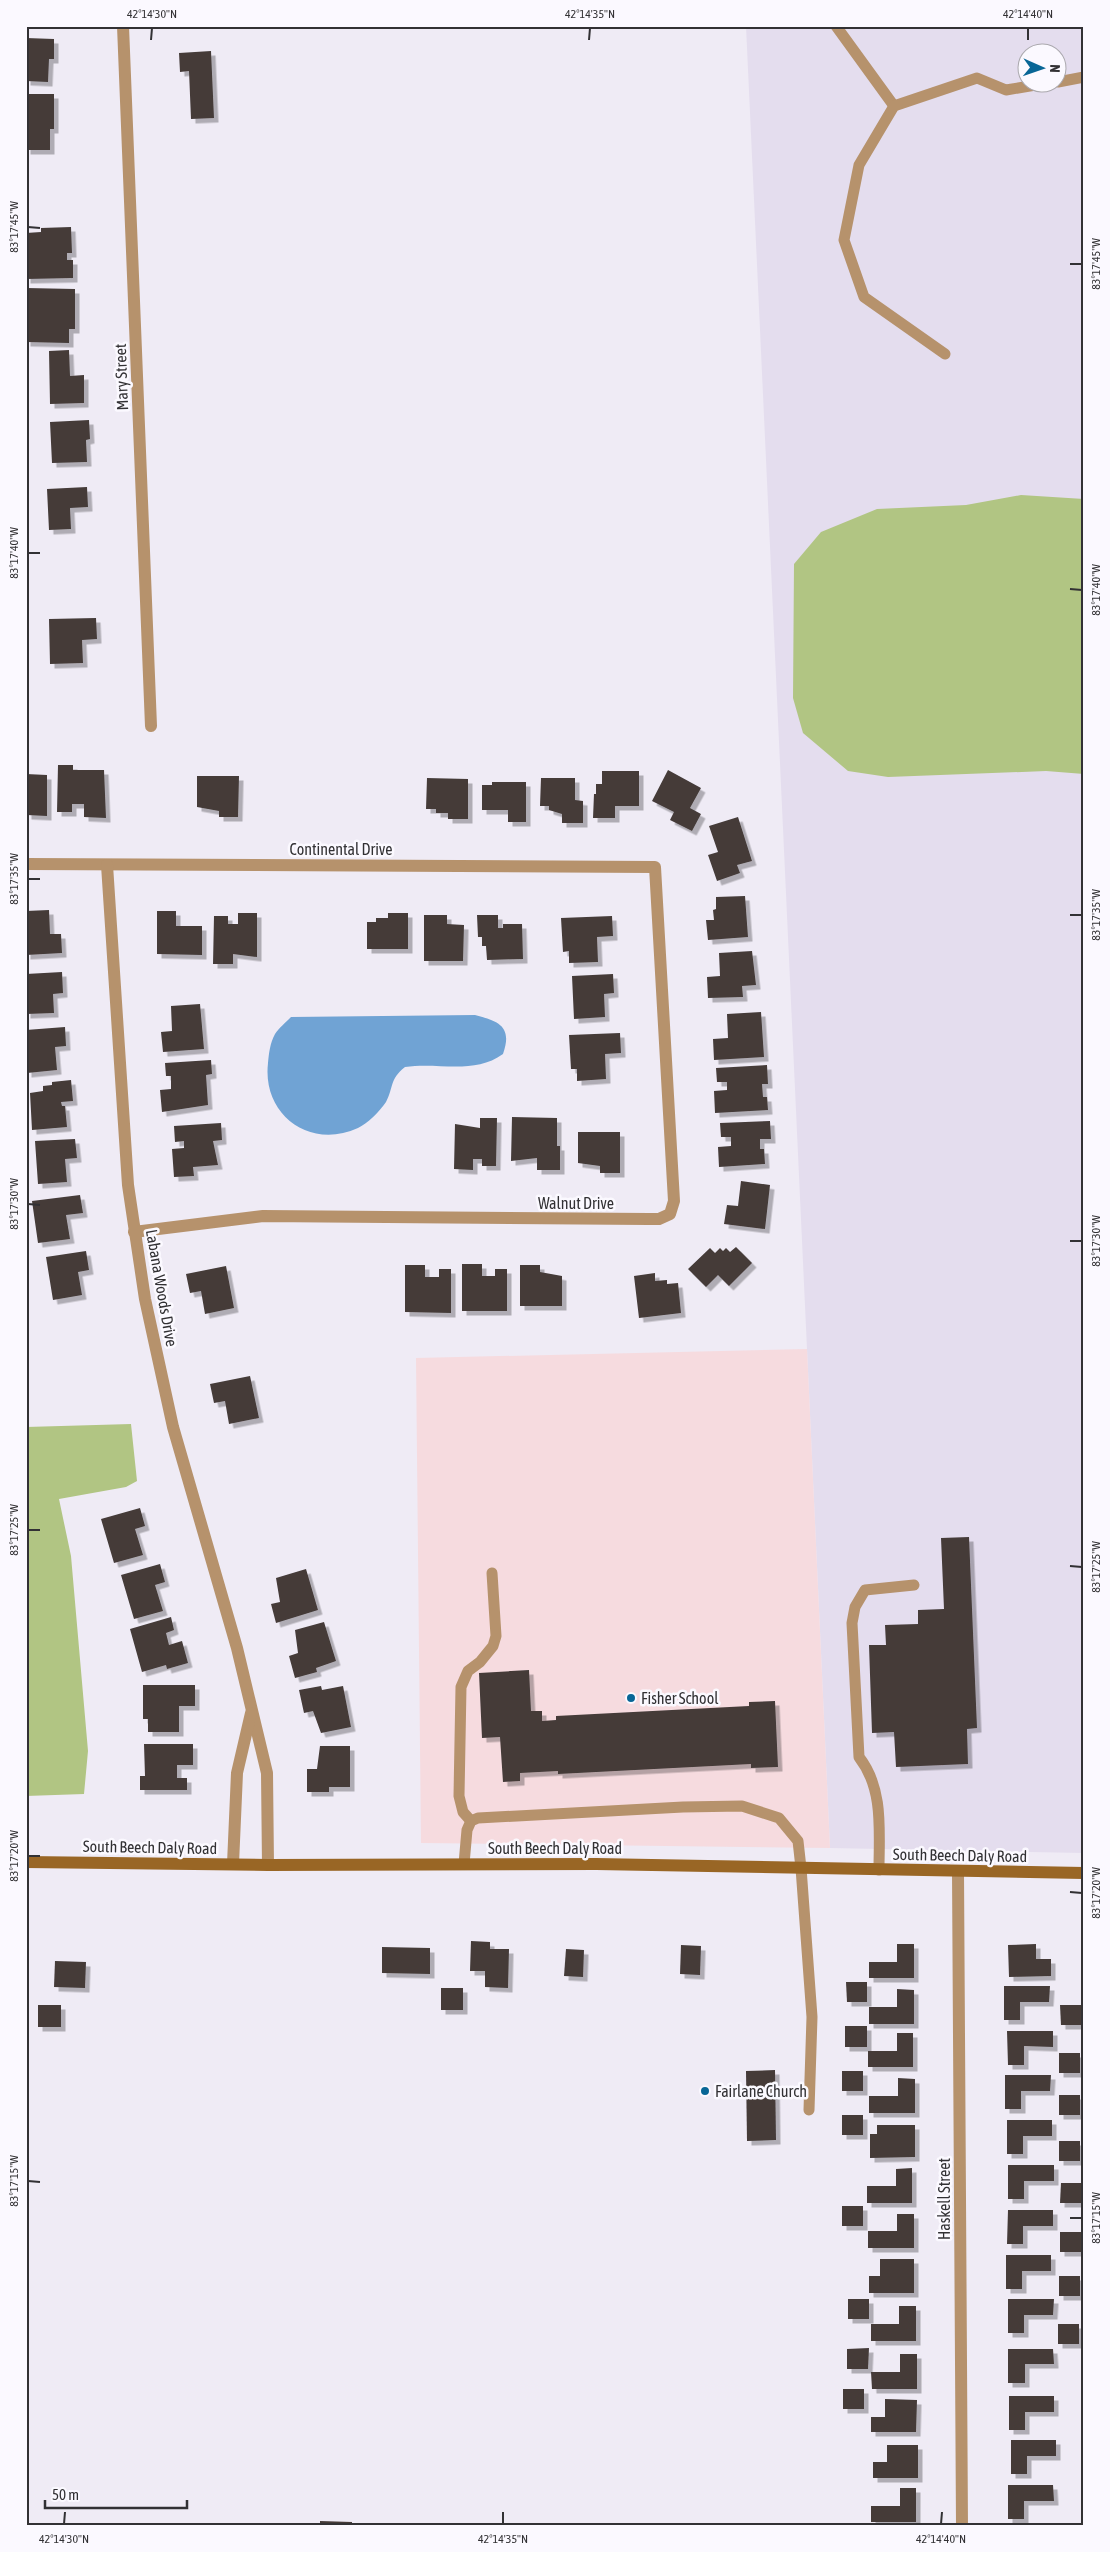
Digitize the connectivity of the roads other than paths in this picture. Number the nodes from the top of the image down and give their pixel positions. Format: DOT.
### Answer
graph roads {
  1 [pos="123,26"];
  2 [pos="836,26"];
  3 [pos="1084,77"];
  4 [pos="1068,80"];
  5 [pos="1018,88"];
  6 [pos="894,106"];
  7 [pos="945,354"];
  8 [pos="151,726"];
  9 [pos="26,864"];
  10 [pos="107,864"];
  11 [pos="655,867"];
  12 [pos="134,1232"];
  13 [pos="492,1573"];
  14 [pos="914,1585"];
  15 [pos="252,1705"];
  16 [pos="471,1821"];
  17 [pos="26,1862"];
  18 [pos="233,1864"];
  19 [pos="464,1864"];
  20 [pos="268,1865"];
  21 [pos="801,1868"];
  22 [pos="879,1870"];
  23 [pos="958,1872"];
  24 [pos="1084,1873"];
  25 [pos="809,2110"];
  26 [pos="962,2526"];
  1 -- 8 [label="street, Mary Street"];
  2 -- 6 [label="lane"];
  3 -- 4 [label="lane"];
  5 -- 6 [label="lane"];
  6 -- 7 [label="lane"];
  9 -- 10 [label="street, Continental Drive"];
  10 -- 11 [label="street, Continental Drive"];
  10 -- 12 [label="street, Labana Woods Drive"];
  11 -- 12 [label="street, Walnut Drive"];
  12 -- 15 [label="street, Labana Woods Drive"];
  13 -- 16 [label="lane"];
  14 -- 22 [label="lane"];
  15 -- 18 [label="street, Labana Woods Drive"];
  15 -- 20 [label="street, Labana Woods Drive"];
  16 -- 19 [label="lane"];
  16 -- 21 [label="lane"];
  17 -- 18 [label="street, South Beech Daly Road"];
  18 -- 20 [label="street, South Beech Daly Road"];
  19 -- 20 [label="street, South Beech Daly Road"];
  19 -- 21 [label="street, South Beech Daly Road"];
  21 -- 22 [label="street, South Beech Daly Road"];
  21 -- 25 [label="lane"];
  22 -- 23 [label="street, South Beech Daly Road"];
  23 -- 24 [label="street, South Beech Daly Road"];
  23 -- 26 [label="street, Haskell Street"];
}
